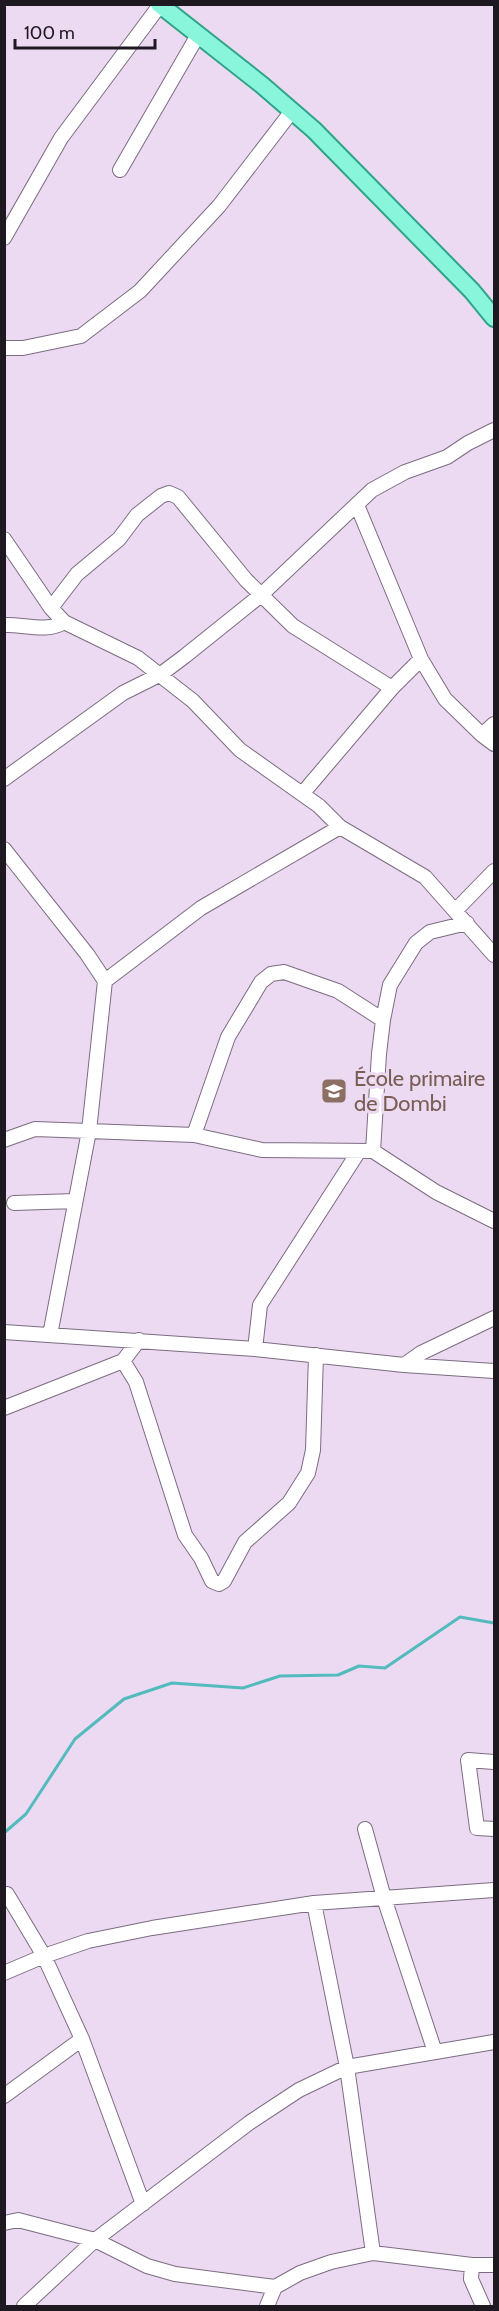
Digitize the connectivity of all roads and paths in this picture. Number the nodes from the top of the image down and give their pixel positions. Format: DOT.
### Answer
graph roads {
  1 [pos="159,5"];
  2 [pos="198,35"];
  3 [pos="292,111"];
  4 [pos="120,170"];
  5 [pos="4,238"];
  6 [pos="495,318"];
  7 [pos="4,348"];
  8 [pos="495,430"];
  9 [pos="357,505"];
  10 [pos="4,539"];
  11 [pos="261,595"];
  12 [pos="51,609"];
  13 [pos="64,622"];
  14 [pos="4,625"];
  15 [pos="422,659"];
  16 [pos="161,674"];
  17 [pos="392,688"];
  18 [pos="495,724"];
  19 [pos="483,735"];
  20 [pos="495,744"];
  21 [pos="4,779"];
  22 [pos="302,794"];
  23 [pos="340,827"];
  24 [pos="4,849"];
  25 [pos="495,871"];
  26 [pos="456,910"];
  27 [pos="467,924"];
  28 [pos="495,955"];
  29 [pos="105,981"];
  30 [pos="383,1020"];
  31 [pos="90,1131"];
  32 [pos="194,1135"];
  33 [pos="4,1140"];
  34 [pos="359,1151"];
  35 [pos="373,1151"];
  36 [pos="75,1201"];
  37 [pos="14,1203"];
  38 [pos="495,1221"];
  39 [pos="495,1318"];
  40 [pos="4,1332"];
  41 [pos="50,1335"];
  42 [pos="139,1340"];
  43 [pos="255,1349"];
  44 [pos="316,1356"];
  45 [pos="123,1360"];
  46 [pos="404,1365"];
  47 [pos="495,1371"];
  48 [pos="4,1408"];
  49 [pos="495,1762"];
  50 [pos="365,1829"];
  51 [pos="495,1829"];
  52 [pos="495,1890"];
  53 [pos="6,1894"];
  54 [pos="384,1898"];
  55 [pos="314,1903"];
  56 [pos="44,1956"];
  57 [pos="4,1973"];
  58 [pos="82,2038"];
  59 [pos="495,2042"];
  60 [pos="435,2052"];
  61 [pos="346,2067"];
  62 [pos="4,2096"];
  63 [pos="143,2204"];
  64 [pos="4,2223"];
  65 [pos="95,2240"];
  66 [pos="373,2253"];
  67 [pos="472,2265"];
  68 [pos="495,2265"];
  69 [pos="276,2287"];
  70 [pos="24,2307"];
  71 [pos="267,2307"];
  72 [pos="483,2307"];
  1 -- 2 [label="main road"];
  1 -- 5 [label="street"];
  2 -- 3 [label="main road"];
  2 -- 4 [label="street"];
  3 -- 6 [label="main road"];
  3 -- 7 [label="street"];
  8 -- 9 [label="street"];
  9 -- 11 [label="street"];
  9 -- 15 [label="street"];
  10 -- 12 [label="street"];
  11 -- 12 [label="street"];
  11 -- 16 [label="street"];
  11 -- 17 [label="street"];
  12 -- 13 [label="street"];
  13 -- 14 [label="street"];
  13 -- 16 [label="street"];
  15 -- 17 [label="street"];
  15 -- 19 [label="street"];
  16 -- 21 [label="street"];
  16 -- 22 [label="street"];
  17 -- 22 [label="street"];
  18 -- 19 [label="street"];
  19 -- 20 [label="street"];
  22 -- 23 [label="street"];
  23 -- 26 [label="street"];
  23 -- 29 [label="street"];
  24 -- 29 [label="street"];
  25 -- 26 [label="street"];
  26 -- 27 [label="street"];
  27 -- 28 [label="street"];
  27 -- 30 [label="street"];
  29 -- 31 [label="street"];
  30 -- 32 [label="street"];
  30 -- 35 [label="street"];
  31 -- 32 [label="street"];
  31 -- 33 [label="street"];
  31 -- 36 [label="street"];
  32 -- 34 [label="street"];
  34 -- 35 [label="street"];
  34 -- 43 [label="street"];
  35 -- 38 [label="street"];
  36 -- 37 [label="street"];
  36 -- 41 [label="street"];
  39 -- 46 [label="street"];
  40 -- 41 [label="street"];
  41 -- 42 [label="street"];
  42 -- 43 [label="street"];
  42 -- 45 [label="street"];
  43 -- 44 [label="street"];
  44 -- 45 [label="street"];
  44 -- 46 [label="street"];
  45 -- 48 [label="street"];
  46 -- 47 [label="street"];
  49 -- 51 [label="street"];
  50 -- 54 [label="street"];
  52 -- 54 [label="street"];
  53 -- 56 [label="street"];
  54 -- 55 [label="street"];
  54 -- 60 [label="street"];
  55 -- 56 [label="street"];
  55 -- 61 [label="street"];
  56 -- 57 [label="street"];
  56 -- 58 [label="street"];
  58 -- 62 [label="street"];
  58 -- 63 [label="street"];
  59 -- 60 [label="street"];
  60 -- 61 [label="street"];
  61 -- 63 [label="street"];
  61 -- 66 [label="street"];
  63 -- 65 [label="street"];
  64 -- 65 [label="street"];
  65 -- 69 [label="street"];
  65 -- 70 [label="street"];
  66 -- 67 [label="street"];
  66 -- 69 [label="street"];
  67 -- 68 [label="street"];
  67 -- 72 [label="street"];
  69 -- 71 [label="street"];
}
